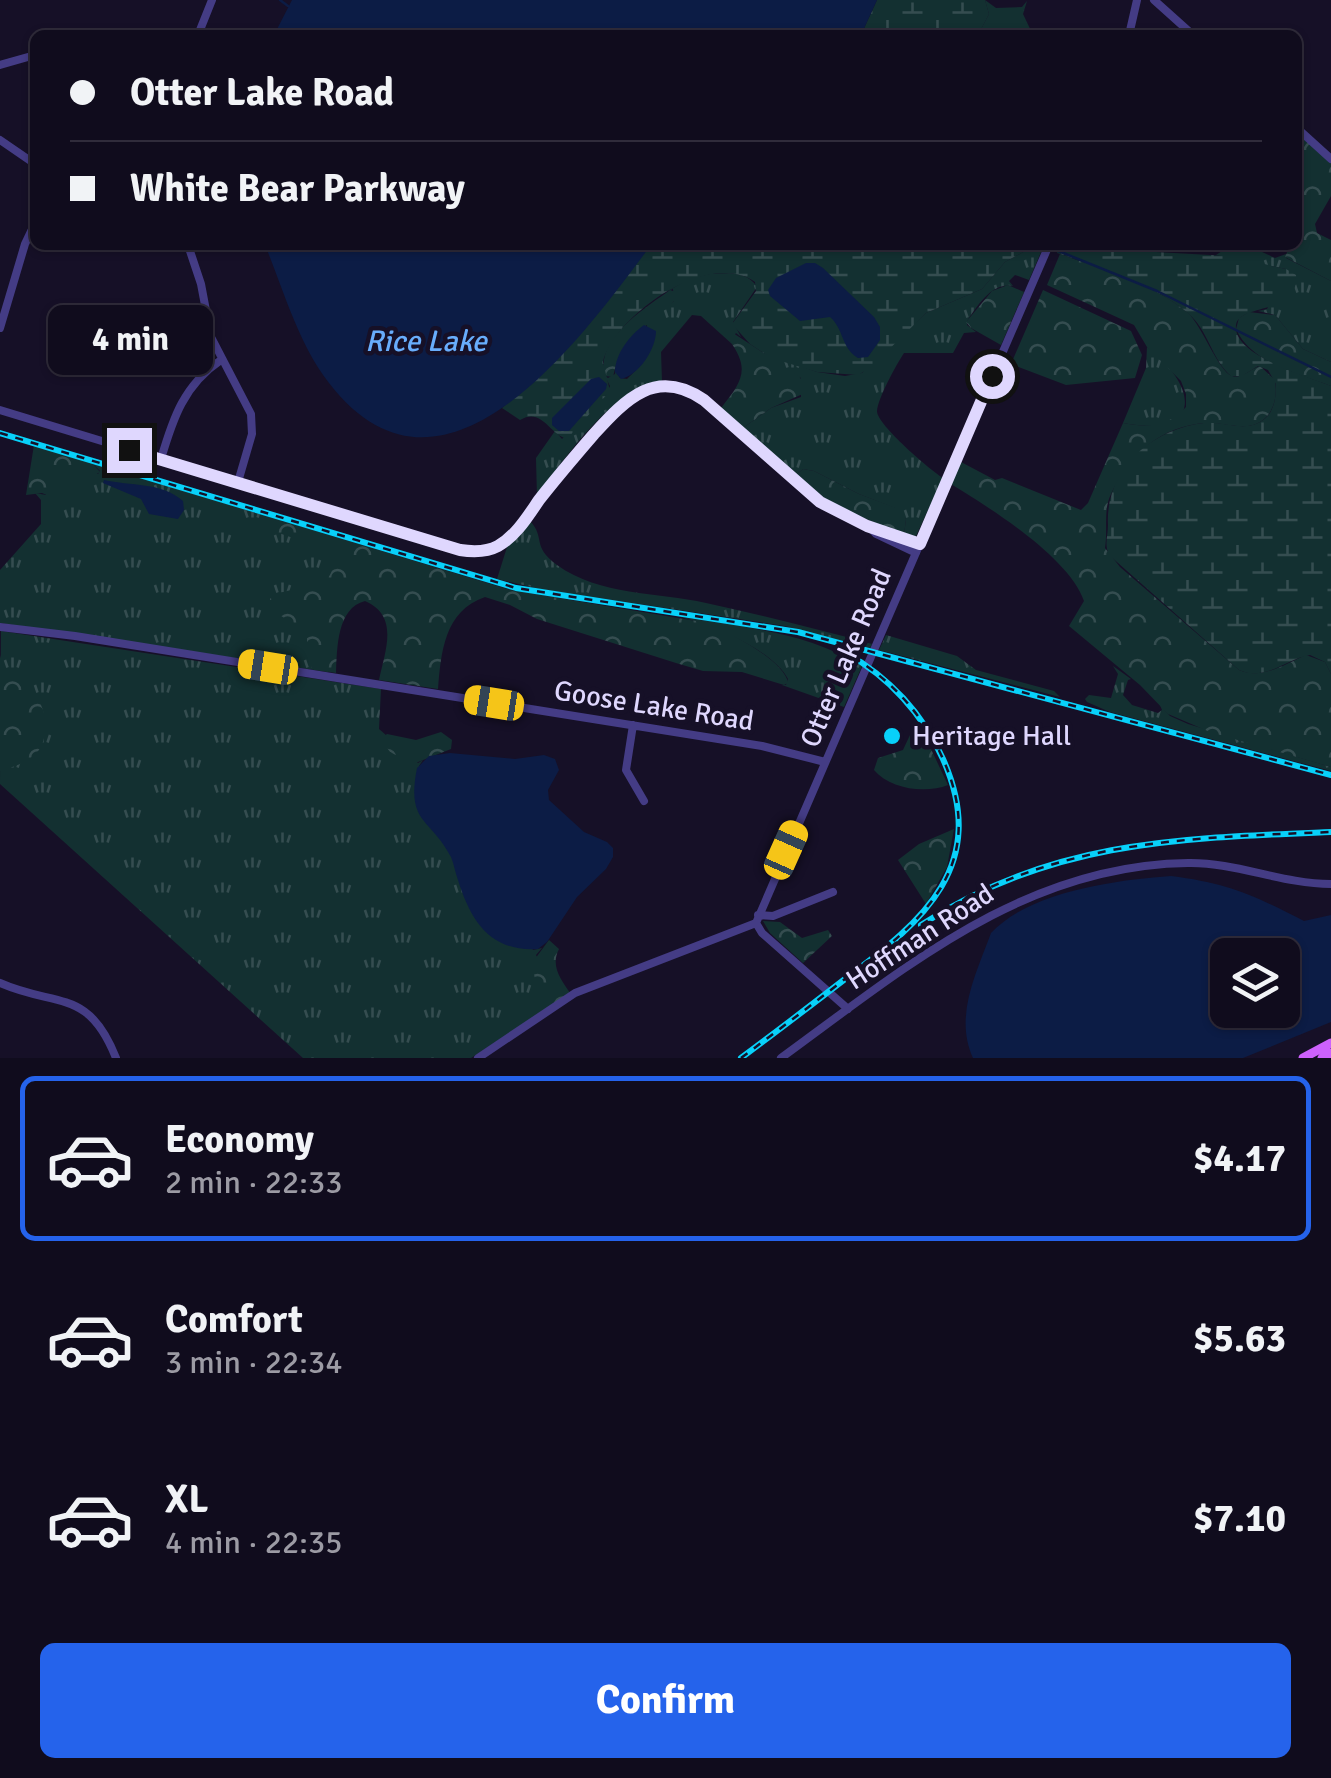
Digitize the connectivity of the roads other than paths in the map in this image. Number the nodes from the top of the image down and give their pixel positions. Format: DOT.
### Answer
graph roads {
  1 [pos="212,0"];
  2 [pos="1137,0"];
  3 [pos="1154,0"];
  4 [pos="200,30"];
  5 [pos="1131,30"];
  6 [pos="1188,30"];
  7 [pos="30,57"];
  8 [pos="0,66"];
  9 [pos="1302,133"];
  10 [pos="2,147"];
  11 [pos="1331,159"];
  12 [pos="30,161"];
  13 [pos="30,234"];
  14 [pos="190,250"];
  15 [pos="1047,250"];
  16 [pos="0,328"];
  17 [pos="220,360"];
  18 [pos="0,410"];
  19 [pos="161,459"];
  20 [pos="238,482"];
  21 [pos="918,549"];
  22 [pos="0,627"];
  23 [pos="633,725"];
  24 [pos="826,762"];
  25 [pos="644,802"];
  26 [pos="1331,884"];
  27 [pos="833,892"];
  28 [pos="757,919"];
  29 [pos="0,982"];
  30 [pos="848,1010"];
  31 [pos="1331,1043"];
  32 [pos="491,1049"];
  33 [pos="1331,1053"];
  34 [pos="116,1058"];
  35 [pos="478,1058"];
  36 [pos="498,1058"];
  37 [pos="781,1058"];
  38 [pos="1304,1058"];
  39 [pos="1322,1058"];
  1 -- 4 [label="street"];
  2 -- 5 [label="street"];
  3 -- 6 [label="street"];
  7 -- 8 [label="street"];
  9 -- 11 [label="street"];
  10 -- 12 [label="street"];
  13 -- 16 [label="street"];
  14 -- 17 [label="street"];
  15 -- 21 [label="street, Otter Lake Road"];
  17 -- 19 [label="street"];
  17 -- 20 [label="street"];
  18 -- 19 [label="street"];
  19 -- 20 [label="street"];
  20 -- 21 [label="street"];
  21 -- 24 [label="street, Otter Lake Road"];
  22 -- 23 [label="street, Goose Lake Road"];
  23 -- 24 [label="street, Goose Lake Road"];
  23 -- 25 [label="street"];
  24 -- 28 [label="street, Otter Lake Road"];
  26 -- 30 [label="street, Hoffman Road"];
  27 -- 28 [label="street"];
  28 -- 30 [label="street"];
  28 -- 32 [label="street"];
  29 -- 34 [label="street"];
  30 -- 37 [label="street, Hoffman Road"];
  31 -- 38 [label="main road"];
  32 -- 35 [label="street"];
  32 -- 36 [label="street"];
  33 -- 39 [label="main road"];
}
